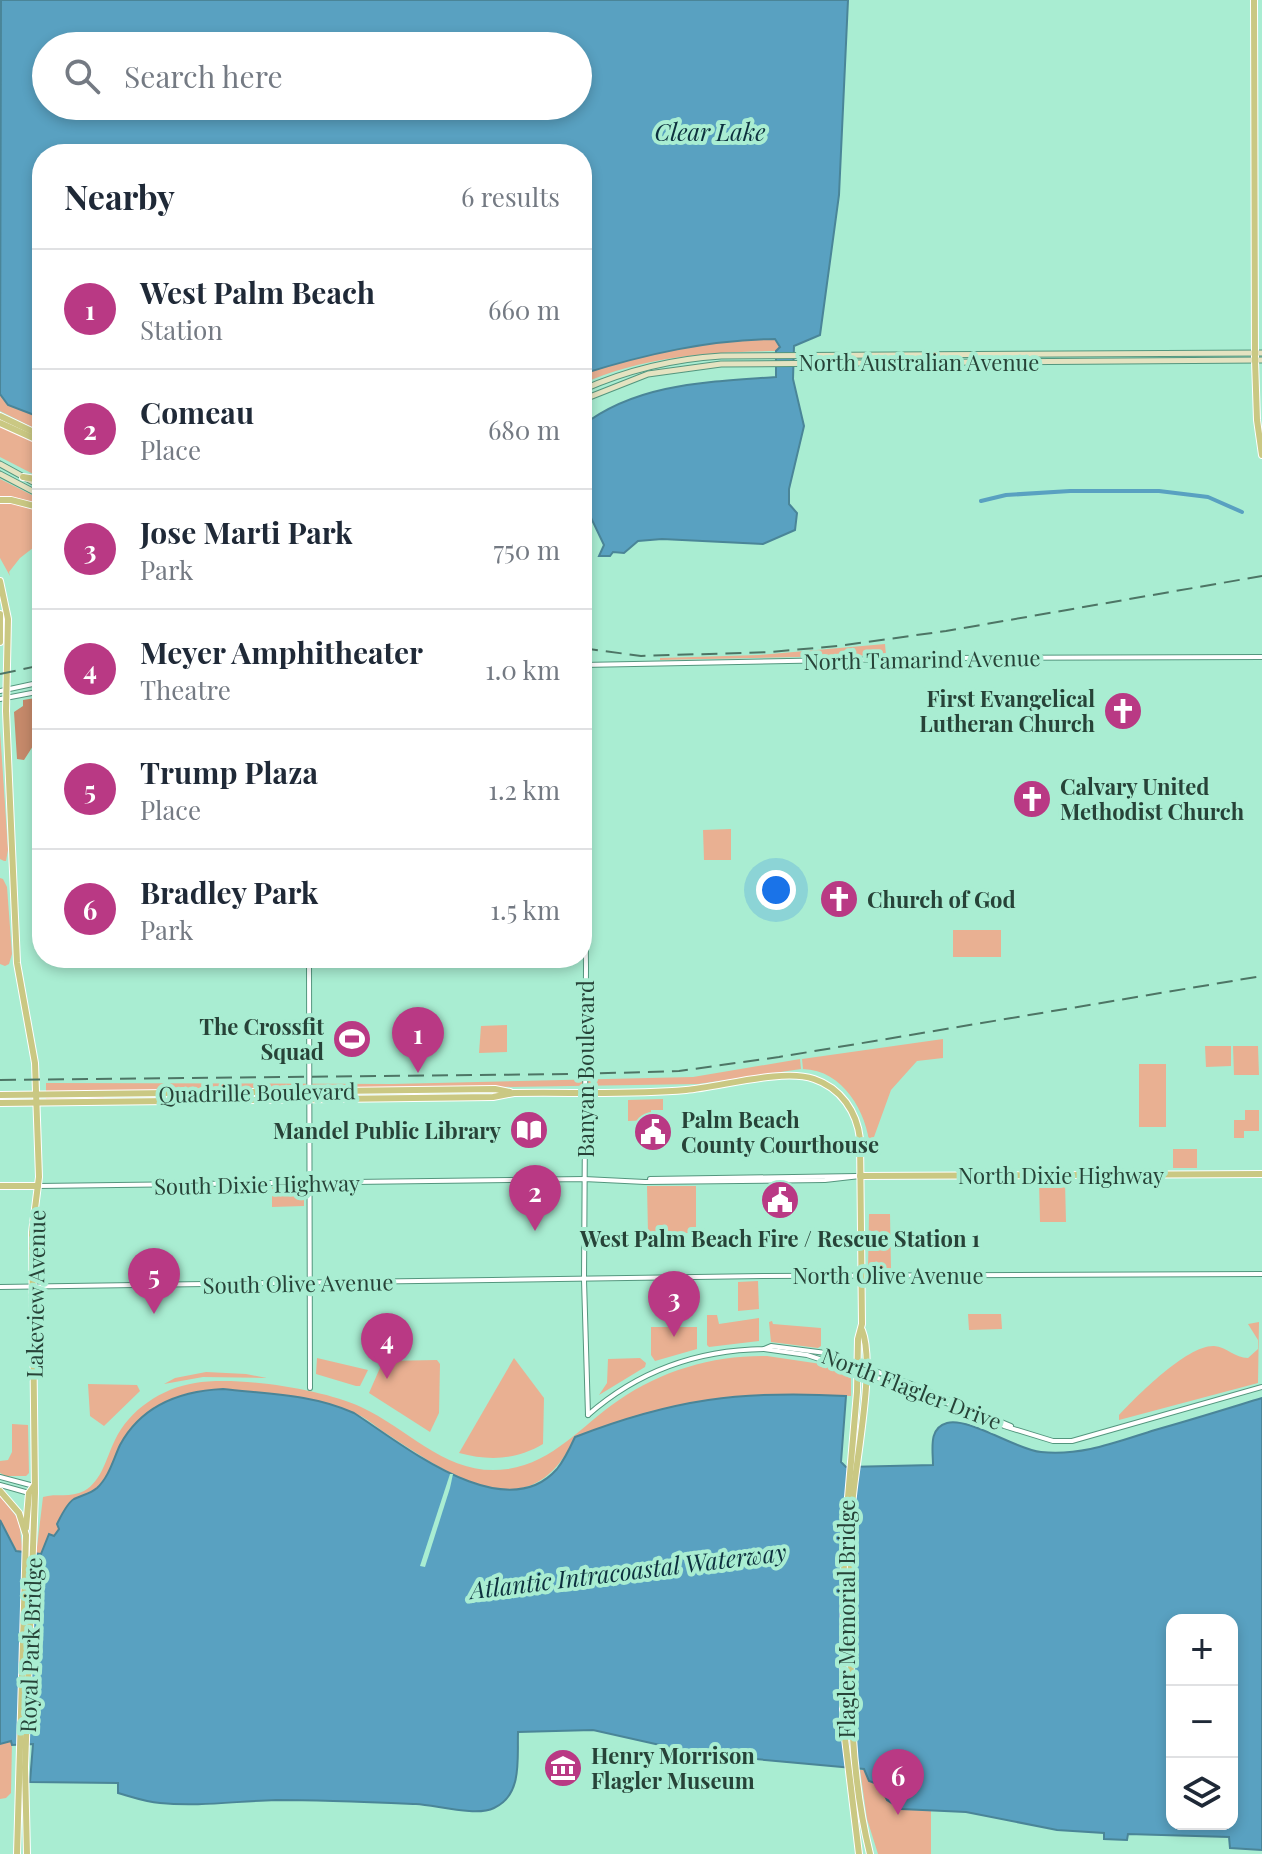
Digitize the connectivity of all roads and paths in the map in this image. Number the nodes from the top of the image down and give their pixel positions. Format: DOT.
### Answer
graph roads {
  1 [pos="1254,0"];
  2 [pos="1259,214"];
  3 [pos="721,356"];
  4 [pos="1258,357"];
  5 [pos="795,359"];
  6 [pos="722,363"];
  7 [pos="592,386"];
  8 [pos="592,396"];
  9 [pos="0,416"];
  10 [pos="0,423"];
  11 [pos="32,434"];
  12 [pos="32,435"];
  13 [pos="1262,455"];
  14 [pos="0,464"];
  15 [pos="0,474"];
  16 [pos="23,477"];
  17 [pos="32,478"];
  18 [pos="32,482"];
  19 [pos="32,491"];
  20 [pos="0,500"];
  21 [pos="32,505"];
  22 [pos="0,581"];
  23 [pos="0,614"];
  24 [pos="0,642"];
  25 [pos="1262,657"];
  26 [pos="592,665"];
  27 [pos="32,684"];
  28 [pos="2,690"];
  29 [pos="32,693"];
  30 [pos="3,699"];
  31 [pos="309,968"];
  32 [pos="584,968"];
  33 [pos="585,1092"];
  34 [pos="0,1095"];
  35 [pos="310,1095"];
  36 [pos="37,1098"];
  37 [pos="0,1103"];
  38 [pos="1262,1174"];
  39 [pos="860,1176"];
  40 [pos="584,1179"];
  41 [pos="514,1180"];
  42 [pos="310,1183"];
  43 [pos="0,1186"];
  44 [pos="38,1186"];
  45 [pos="1262,1274"];
  46 [pos="861,1276"];
  47 [pos="584,1280"];
  48 [pos="514,1281"];
  49 [pos="310,1283"];
  50 [pos="0,1287"];
  51 [pos="33,1287"];
  52 [pos="861,1369"];
  53 [pos="1262,1387"];
  54 [pos="310,1388"];
  55 [pos="588,1415"];
  56 [pos="0,1477"];
  57 [pos="0,1488"];
  58 [pos="33,1490"];
  59 [pos="28,1540"];
  60 [pos="22,1746"];
  61 [pos="852,1777"];
  62 [pos="17,1803"];
  63 [pos="26,1814"];
  64 [pos="865,1831"];
  65 [pos="857,1840"];
  66 [pos="17,1854"];
  67 [pos="27,1854"];
  68 [pos="859,1854"];
  69 [pos="870,1854"];
  1 -- 2 [label="main road"];
  2 -- 4 [label="main road"];
  3 -- 5 [label="main road, North Australian Avenue"];
  3 -- 6 [label="main road"];
  3 -- 7 [label="main road, North Australian Avenue"];
  4 -- 5 [label="main road, North Australian Avenue"];
  4 -- 13 [label="main road"];
  5 -- 6 [label="main road, North Australian Avenue"];
  6 -- 8 [label="main road, North Australian Avenue"];
  9 -- 11 [label="main road"];
  10 -- 12 [label="main road"];
  14 -- 16 [label="main road"];
  15 -- 19 [label="main road"];
  16 -- 17 [label="main road"];
  16 -- 18 [label="main road"];
  20 -- 21 [label="main road"];
  22 -- 28 [label="main road, Lakeview Avenue"];
  23 -- 24 [label="main road"];
  25 -- 26 [label="street, North Tamarind Avenue"];
  27 -- 28 [label="street"];
  28 -- 30 [label="main road, Lakeview Avenue"];
  29 -- 30 [label="street"];
  30 -- 36 [label="main road, Lakeview Avenue"];
  31 -- 35 [label="street"];
  32 -- 33 [label="street, Banyan Boulevard"];
  33 -- 35 [label="main road, Quadrille Boulevard"];
  33 -- 39 [label="main road, Quadrille Boulevard"];
  33 -- 40 [label="street, Banyan Boulevard"];
  34 -- 36 [label="main road, Quadrille Boulevard"];
  35 -- 36 [label="main road, Quadrille Boulevard"];
  35 -- 42 [label="street"];
  36 -- 37 [label="main road, Quadrille Boulevard"];
  36 -- 44 [label="main road, Lakeview Avenue"];
  38 -- 39 [label="main road, North Dixie Highway"];
  39 -- 40 [label="street, North Dixie Highway"];
  39 -- 46 [label="main road"];
  40 -- 41 [label="street, North Dixie Highway"];
  40 -- 47 [label="street, Banyan Boulevard"];
  41 -- 42 [label="street, South Dixie Highway"];
  42 -- 44 [label="street, South Dixie Highway"];
  42 -- 49 [label="street"];
  43 -- 44 [label="main road, South Dixie Highway"];
  44 -- 51 [label="main road, Lakeview Avenue"];
  45 -- 46 [label="street, North Olive Avenue"];
  46 -- 47 [label="street, North Olive Avenue"];
  46 -- 52 [label="main road"];
  47 -- 48 [label="street, North Olive Avenue"];
  47 -- 55 [label="street, Banyan Boulevard"];
  48 -- 49 [label="street, South Olive Avenue"];
  49 -- 51 [label="street, South Olive Avenue"];
  49 -- 54 [label="street"];
  50 -- 51 [label="street, South Olive Avenue"];
  51 -- 58 [label="main road, Lakeview Avenue"];
  52 -- 53 [label="street, North Flagler Drive"];
  52 -- 55 [label="street, North Flagler Drive"];
  52 -- 61 [label="main road, Flagler Memorial Bridge"];
  56 -- 58 [label="street"];
  57 -- 58 [label="street"];
  57 -- 59 [label="main road"];
  58 -- 59 [label="main road, Lakeview Avenue"];
  59 -- 60 [label="main road, Royal Park Bridge"];
  60 -- 62 [label="main road"];
  60 -- 63 [label="main road"];
  61 -- 64 [label="main road"];
  61 -- 65 [label="main road"];
  62 -- 63 [label="main road"];
  62 -- 66 [label="main road"];
  63 -- 67 [label="main road"];
  64 -- 65 [label="main road"];
  64 -- 69 [label="main road"];
  65 -- 68 [label="main road"];
}
